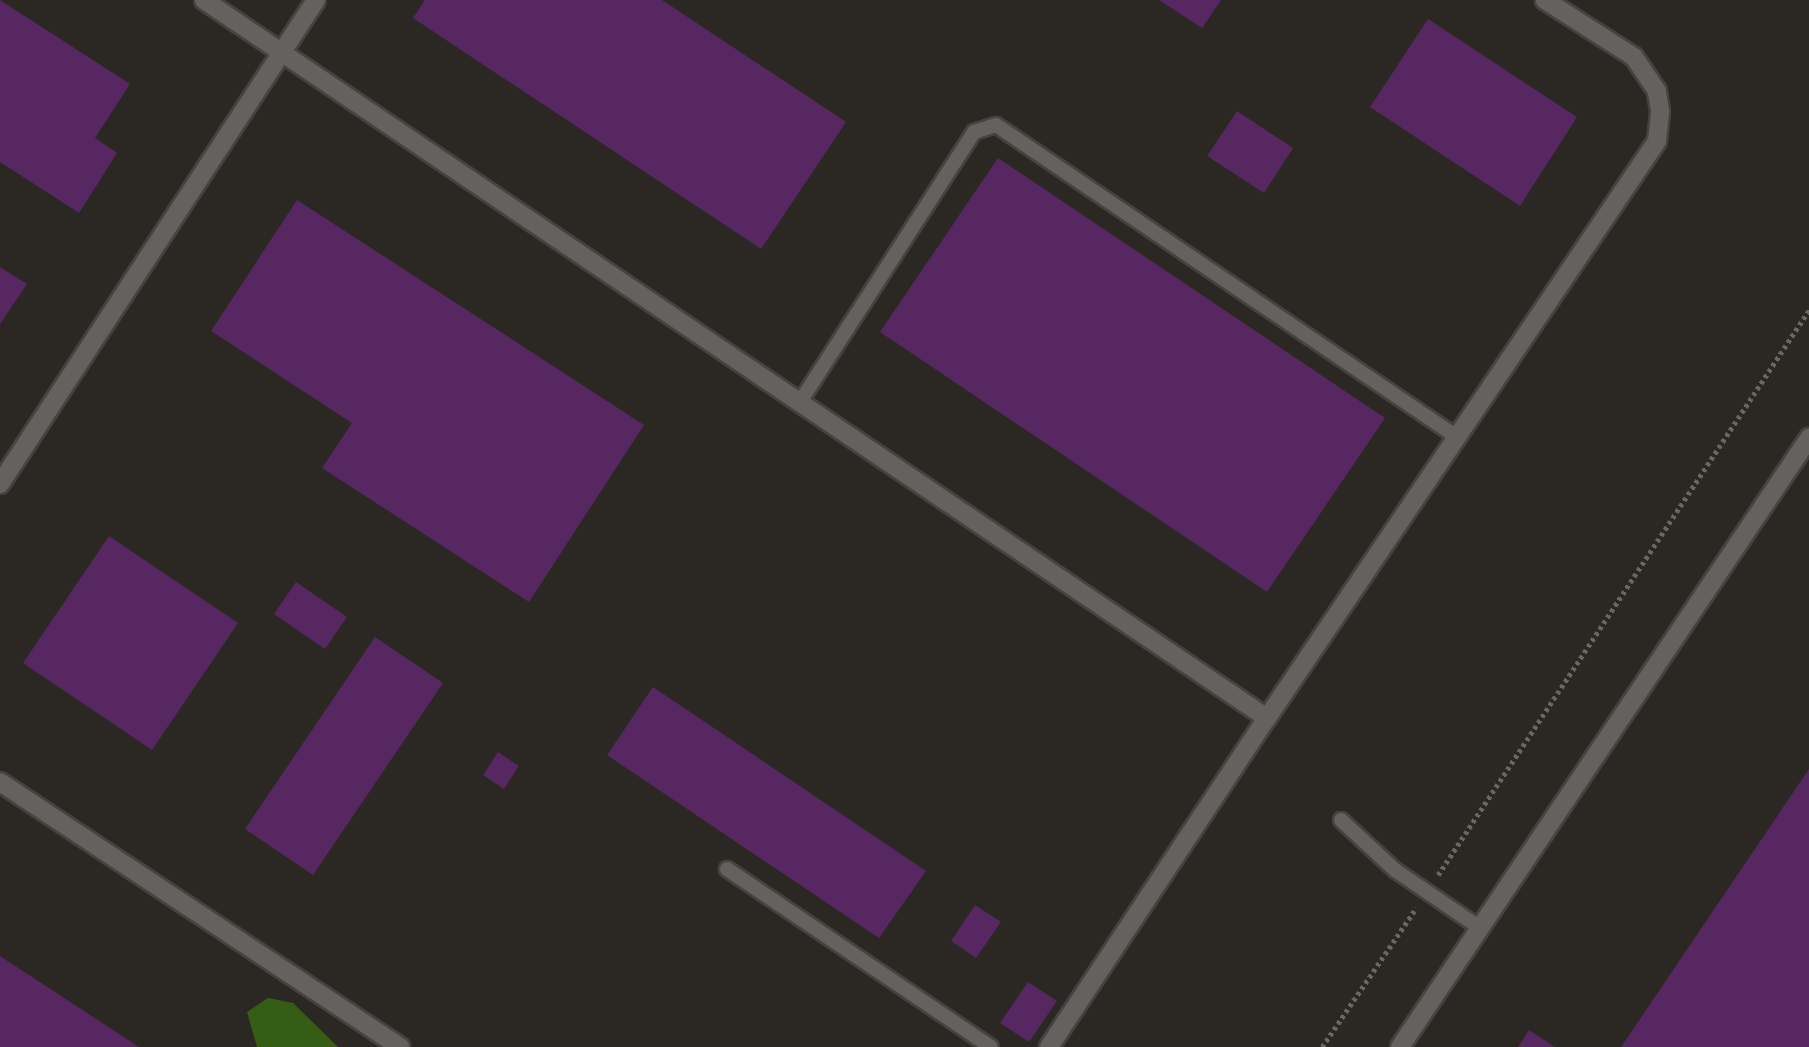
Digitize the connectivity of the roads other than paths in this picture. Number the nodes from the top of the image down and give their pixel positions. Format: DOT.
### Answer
graph roads {
  1 [pos="204,0"];
  2 [pos="316,0"];
  3 [pos="1545,0"];
  4 [pos="283,52"];
  5 [pos="800,402"];
  6 [pos="1457,437"];
  7 [pos="1809,438"];
  8 [pos="0,484"];
  9 [pos="1267,718"];
  10 [pos="0,782"];
  11 [pos="1341,820"];
  12 [pos="727,869"];
  13 [pos="1480,928"];
  14 [pos="400,1047"];
  15 [pos="991,1047"];
  16 [pos="1049,1047"];
  17 [pos="1400,1047"];
  1 -- 4 [label="street"];
  2 -- 4 [label="street"];
  3 -- 6 [label="street"];
  4 -- 5 [label="street"];
  4 -- 8 [label="street"];
  5 -- 6 [label="lane"];
  5 -- 9 [label="street"];
  6 -- 9 [label="street"];
  7 -- 13 [label="street"];
  9 -- 16 [label="street"];
  10 -- 14 [label="street"];
  11 -- 13 [label="lane"];
  12 -- 15 [label="lane"];
  13 -- 17 [label="street"];
}
